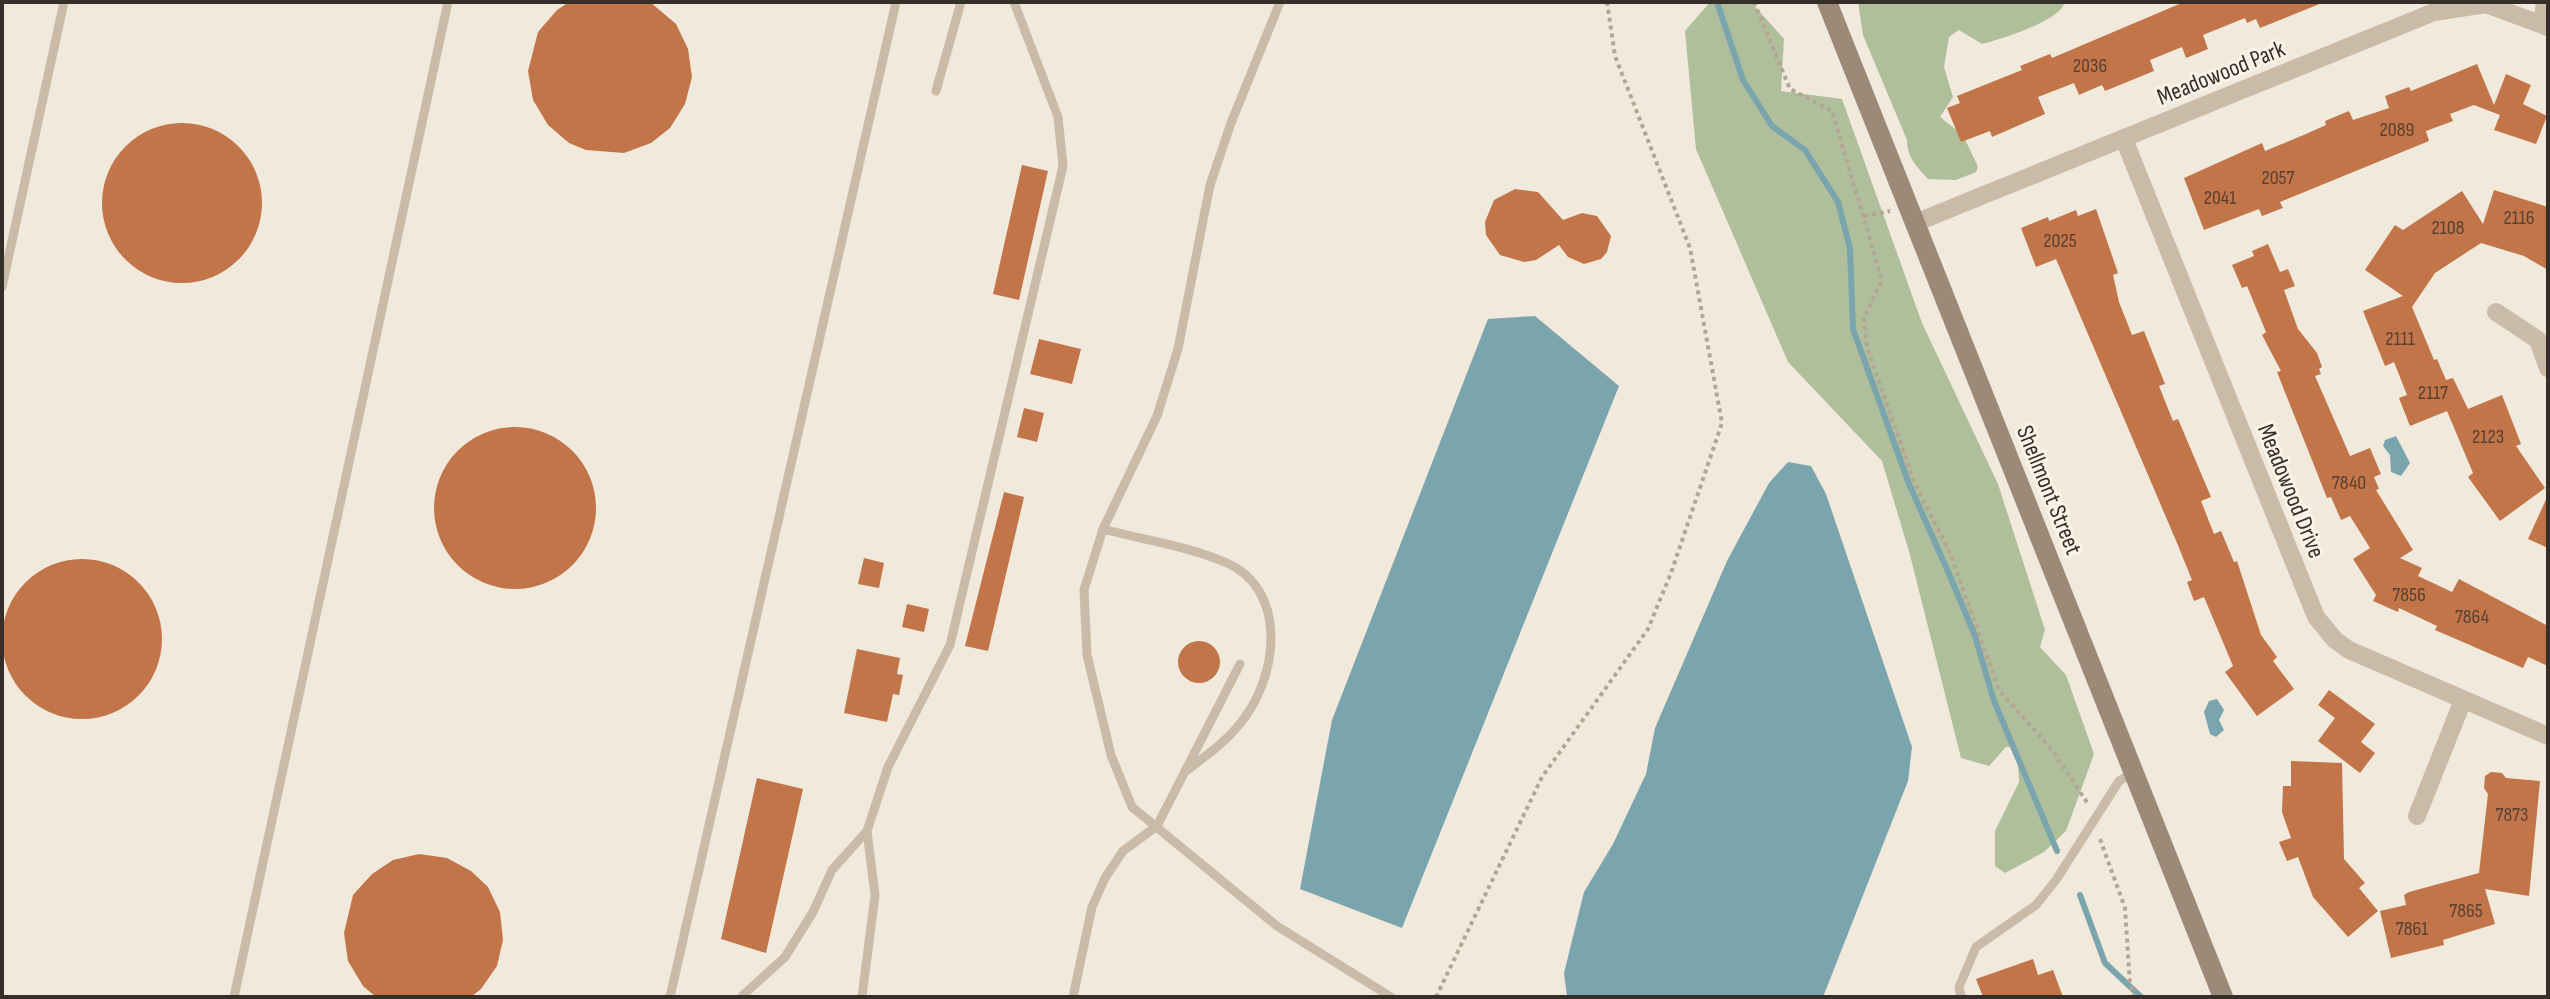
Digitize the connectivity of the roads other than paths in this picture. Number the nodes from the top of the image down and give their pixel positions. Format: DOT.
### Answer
graph roads {
  1 [pos="64,2"];
  2 [pos="448,2"];
  3 [pos="896,2"];
  4 [pos="961,2"];
  5 [pos="1014,2"];
  6 [pos="1280,2"];
  7 [pos="1827,2"];
  8 [pos="2545,2"];
  9 [pos="2545,25"];
  10 [pos="936,91"];
  11 [pos="2124,139"];
  12 [pos="1915,223"];
  13 [pos="2,287"];
  14 [pos="2496,312"];
  15 [pos="2548,368"];
  16 [pos="1103,529"];
  17 [pos="1240,664"];
  18 [pos="2463,700"];
  19 [pos="2548,736"];
  20 [pos="1186,771"];
  21 [pos="2134,773"];
  22 [pos="2417,816"];
  23 [pos="1157,826"];
  24 [pos="867,831"];
  25 [pos="234,997"];
  26 [pos="670,997"];
  27 [pos="741,997"];
  28 [pos="862,997"];
  29 [pos="1073,997"];
  30 [pos="1391,997"];
  31 [pos="1961,997"];
  32 [pos="2223,997"];
  1 -- 13 [label="lane"];
  2 -- 25 [label="lane"];
  3 -- 26 [label="lane"];
  4 -- 10 [label="lane"];
  5 -- 24 [label="lane"];
  6 -- 16 [label="lane"];
  7 -- 12 [label="street, Shellmont Street"];
  8 -- 9 [label="street"];
  9 -- 11 [label="street, Meadowood Park"];
  11 -- 12 [label="street, Meadowood Park"];
  11 -- 18 [label="street, Meadowood Drive"];
  12 -- 21 [label="street, Shellmont Street"];
  14 -- 15 [label="street"];
  16 -- 20 [label="lane"];
  16 -- 23 [label="lane"];
  17 -- 20 [label="lane"];
  18 -- 19 [label="street, Meadowood Drive"];
  18 -- 22 [label="street"];
  20 -- 23 [label="lane"];
  21 -- 31 [label="lane"];
  21 -- 32 [label="street, Shellmont Street"];
  23 -- 29 [label="lane"];
  23 -- 30 [label="lane"];
  24 -- 27 [label="lane"];
  24 -- 28 [label="lane"];
}
